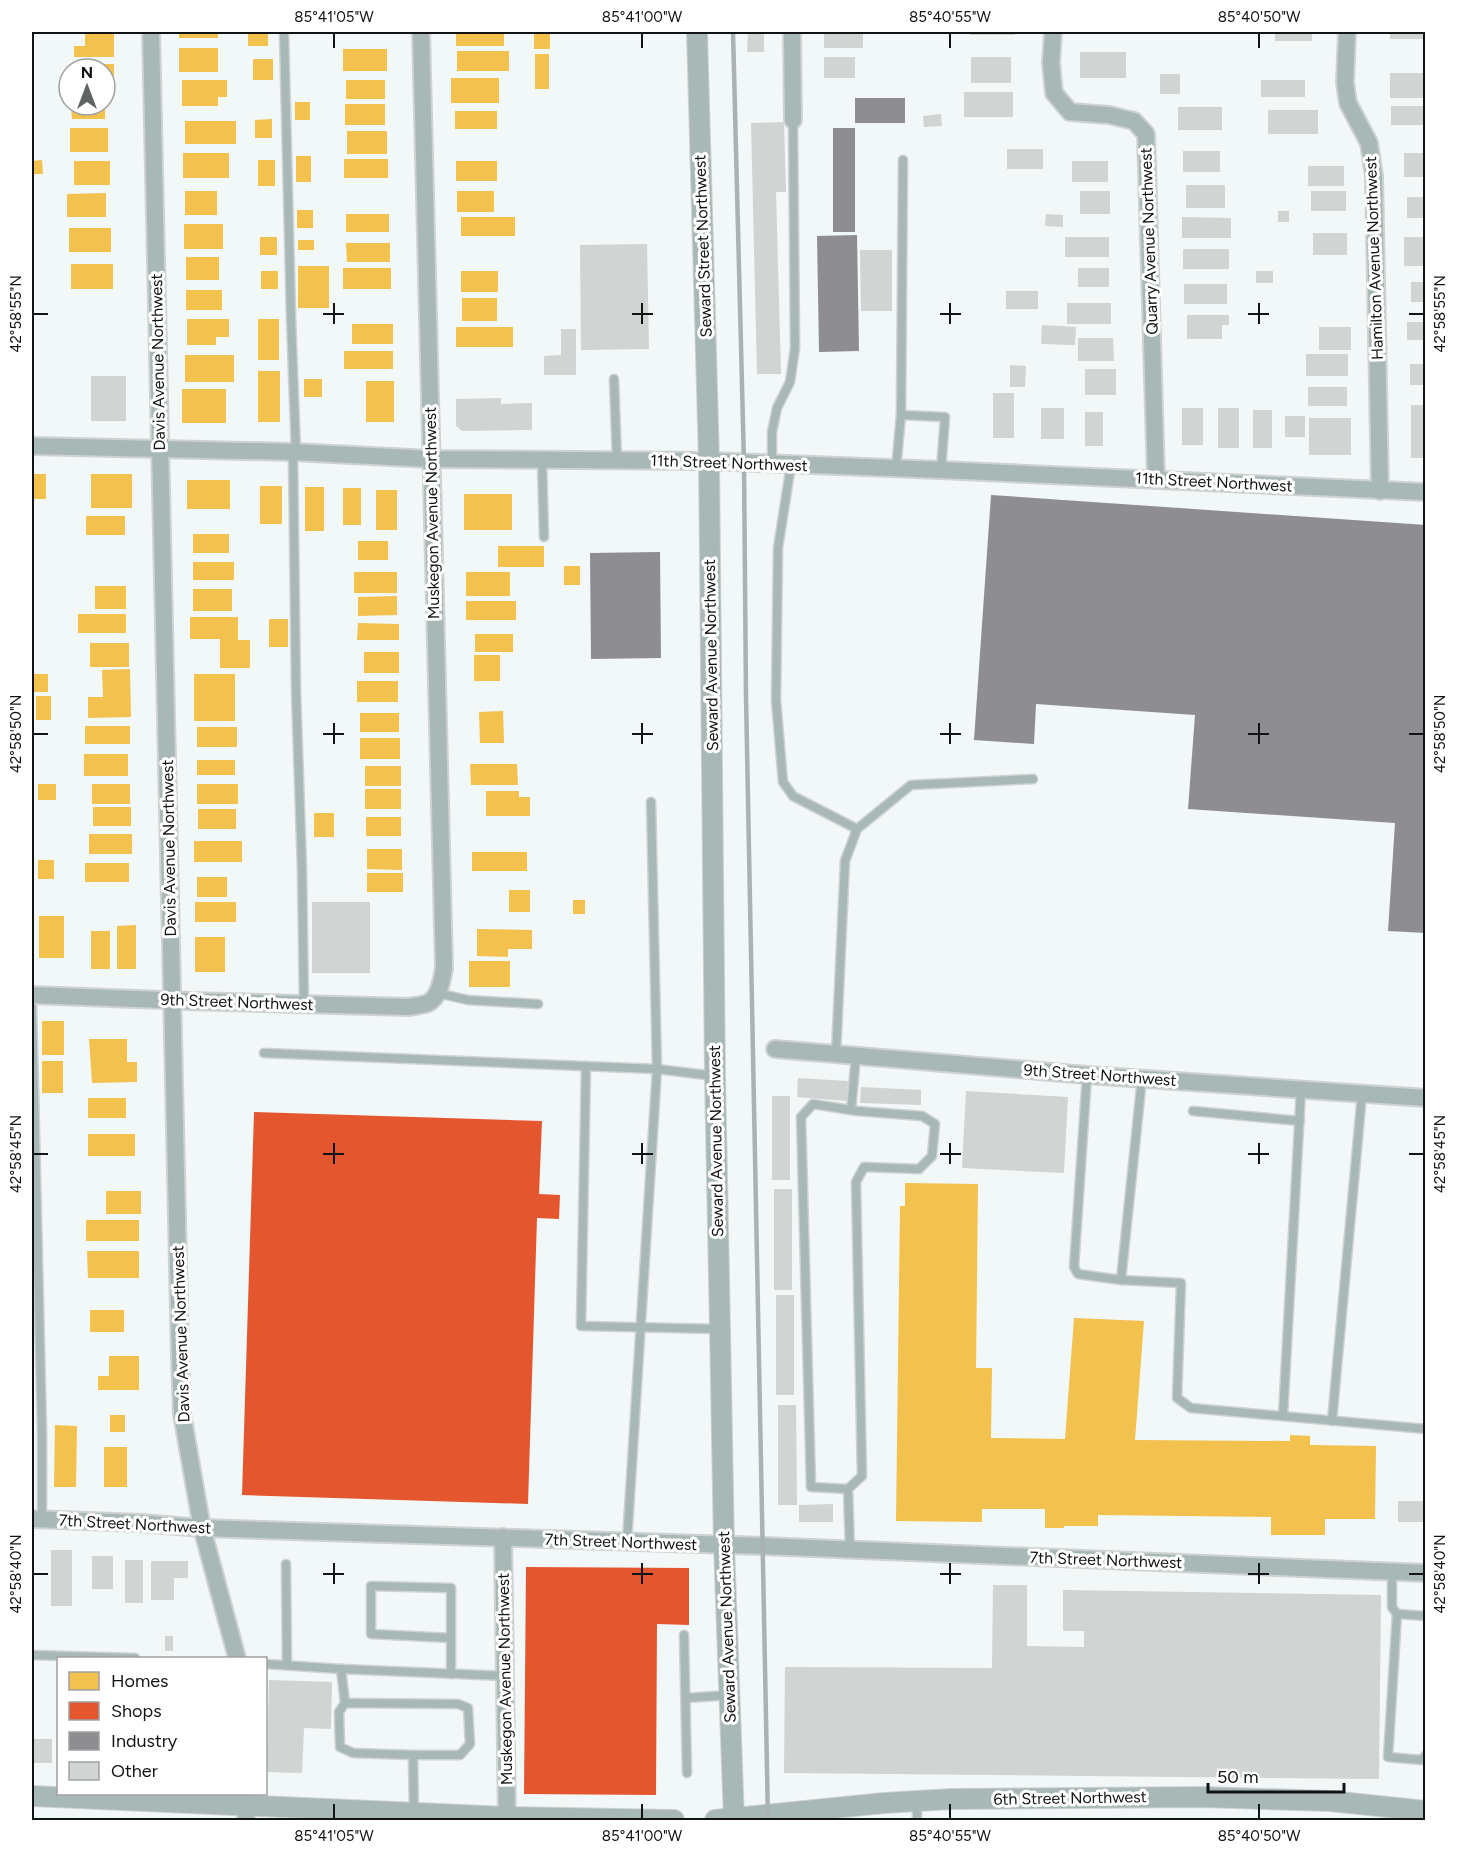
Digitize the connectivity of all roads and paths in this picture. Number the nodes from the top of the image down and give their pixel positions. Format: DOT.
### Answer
graph roads {
  1 [pos="151,32"];
  2 [pos="284,32"];
  3 [pos="421,32"];
  4 [pos="697,32"];
  5 [pos="792,32"];
  6 [pos="1053,32"];
  7 [pos="1347,32"];
  8 [pos="793,120"];
  9 [pos="903,160"];
  10 [pos="614,379"];
  11 [pos="901,415"];
  12 [pos="32,446"];
  13 [pos="160,450"];
  14 [pos="295,452"];
  15 [pos="431,459"];
  16 [pos="542,460"];
  17 [pos="617,461"];
  18 [pos="709,461"];
  19 [pos="772,464"];
  20 [pos="791,465"];
  21 [pos="896,469"];
  22 [pos="941,470"];
  23 [pos="1156,479"];
  24 [pos="1380,491"];
  25 [pos="1425,492"];
  26 [pos="544,537"];
  27 [pos="1033,778"];
  28 [pos="651,802"];
  29 [pos="857,829"];
  30 [pos="437,993"];
  31 [pos="32,995"];
  32 [pos="172,1000"];
  33 [pos="304,1004"];
  34 [pos="538,1004"];
  35 [pos="32,1007"];
  36 [pos="775,1049"];
  37 [pos="264,1053"];
  38 [pos="836,1054"];
  39 [pos="856,1056"];
  40 [pos="586,1066"];
  41 [pos="657,1069"];
  42 [pos="1087,1075"];
  43 [pos="715,1076"];
  44 [pos="1142,1078"];
  45 [pos="1301,1090"];
  46 [pos="1362,1094"];
  47 [pos="1425,1098"];
  48 [pos="851,1110"];
  49 [pos="1193,1112"];
  50 [pos="1300,1121"];
  51 [pos="1121,1280"];
  52 [pos="640,1326"];
  53 [pos="720,1329"];
  54 [pos="1283,1416"];
  55 [pos="1332,1421"];
  56 [pos="1425,1429"];
  57 [pos="848,1490"];
  58 [pos="37,1520"];
  59 [pos="202,1528"];
  60 [pos="503,1537"];
  61 [pos="627,1542"];
  62 [pos="724,1546"];
  63 [pos="850,1550"];
  64 [pos="286,1564"];
  65 [pos="1392,1572"];
  66 [pos="1425,1573"];
  67 [pos="1397,1614"];
  68 [pos="1425,1616"];
  69 [pos="684,1635"];
  70 [pos="451,1638"];
  71 [pos="32,1655"];
  72 [pos="84,1657"];
  73 [pos="236,1657"];
  74 [pos="267,1664"];
  75 [pos="287,1665"];
  76 [pos="341,1669"];
  77 [pos="451,1674"];
  78 [pos="505,1676"];
  79 [pos="730,1695"];
  80 [pos="686,1698"];
  81 [pos="345,1703"];
  82 [pos="413,1755"];
  83 [pos="1425,1755"];
  84 [pos="687,1773"];
  85 [pos="32,1796"];
  86 [pos="246,1806"];
  87 [pos="917,1811"];
  88 [pos="414,1813"];
  89 [pos="1415,1814"];
  90 [pos="799,1816"];
  91 [pos="507,1819"];
  92 [pos="728,1820"];
  93 [pos="674,1821"];
  1 -- 13 [label="street, Davis Avenue Northwest"];
  2 -- 14 [label="lane"];
  3 -- 15 [label="street, Muskegon Avenue Northwest"];
  4 -- 18 [label="street, Seward Street Northwest"];
  5 -- 8 [label="street"];
  6 -- 23 [label="street, Quarry Avenue Northwest"];
  7 -- 24 [label="street, Hamilton Avenue Northwest"];
  8 -- 19 [label="lane"];
  9 -- 11 [label="lane"];
  10 -- 17 [label="lane"];
  11 -- 21 [label="lane"];
  11 -- 22 [label="lane"];
  12 -- 13 [label="street, 11th Street Northwest"];
  13 -- 14 [label="street, 11th Street Northwest"];
  13 -- 32 [label="street, Davis Avenue Northwest"];
  14 -- 15 [label="street, 11th Street Northwest"];
  14 -- 33 [label="lane"];
  15 -- 16 [label="street, 11th Street Northwest"];
  15 -- 30 [label="street, Muskegon Avenue Northwest"];
  16 -- 17 [label="street, 11th Street Northwest"];
  16 -- 26 [label="lane"];
  17 -- 18 [label="street, 11th Street Northwest"];
  18 -- 19 [label="street, 11th Street Northwest"];
  18 -- 43 [label="street, Seward Avenue Northwest"];
  19 -- 20 [label="street, 11th Street Northwest"];
  20 -- 21 [label="street, 11th Street Northwest"];
  20 -- 29 [label="lane"];
  21 -- 22 [label="street, 11th Street Northwest"];
  22 -- 23 [label="street, 11th Street Northwest"];
  23 -- 24 [label="street, 11th Street Northwest"];
  24 -- 25 [label="street, 11th Street Northwest"];
  27 -- 29 [label="lane"];
  28 -- 41 [label="lane"];
  29 -- 38 [label="lane"];
  30 -- 33 [label="street, 9th Street Northwest"];
  30 -- 34 [label="lane"];
  31 -- 32 [label="street, 9th Street Northwest"];
  32 -- 33 [label="street, 9th Street Northwest"];
  32 -- 59 [label="street, Davis Avenue Northwest"];
  35 -- 58 [label="lane"];
  36 -- 38 [label="street, 9th Street Northwest"];
  37 -- 40 [label="lane"];
  38 -- 39 [label="street, 9th Street Northwest"];
  39 -- 42 [label="street, 9th Street Northwest"];
  39 -- 48 [label="lane"];
  40 -- 41 [label="lane"];
  40 -- 52 [label="lane"];
  41 -- 43 [label="lane"];
  41 -- 52 [label="lane"];
  42 -- 44 [label="street, 9th Street Northwest"];
  42 -- 51 [label="lane"];
  43 -- 53 [label="street, Seward Avenue Northwest"];
  44 -- 45 [label="street, 9th Street Northwest"];
  44 -- 51 [label="lane"];
  45 -- 46 [label="street, 9th Street Northwest"];
  45 -- 50 [label="lane"];
  46 -- 47 [label="street, 9th Street Northwest"];
  46 -- 55 [label="lane"];
  48 -- 57 [label="lane"];
  48 -- 57 [label="lane"];
  49 -- 50 [label="lane"];
  50 -- 54 [label="lane"];
  51 -- 54 [label="lane"];
  52 -- 53 [label="lane"];
  52 -- 61 [label="lane"];
  53 -- 62 [label="street, Seward Avenue Northwest"];
  54 -- 55 [label="lane"];
  55 -- 56 [label="lane"];
  57 -- 63 [label="lane"];
  58 -- 59 [label="street, 7th Street Northwest"];
  59 -- 60 [label="street, 7th Street Northwest"];
  59 -- 73 [label="street, Davis Avenue Northwest"];
  60 -- 61 [label="street, 7th Street Northwest"];
  60 -- 78 [label="street, Muskegon Avenue Northwest"];
  61 -- 62 [label="street, 7th Street Northwest"];
  62 -- 63 [label="street, 7th Street Northwest"];
  62 -- 79 [label="street, Seward Avenue Northwest"];
  63 -- 65 [label="street, 7th Street Northwest"];
  64 -- 75 [label="lane"];
  65 -- 66 [label="street, 7th Street Northwest"];
  65 -- 67 [label="lane"];
  67 -- 68 [label="lane"];
  67 -- 83 [label="lane"];
  69 -- 80 [label="lane"];
  70 -- 70 [label="lane"];
  70 -- 77 [label="lane"];
  71 -- 72 [label="lane"];
  74 -- 75 [label="lane"];
  75 -- 76 [label="lane"];
  76 -- 77 [label="lane"];
  76 -- 81 [label="lane"];
  77 -- 78 [label="lane"];
  78 -- 91 [label="street, Muskegon Avenue Northwest"];
  79 -- 80 [label="lane"];
  79 -- 92 [label="street, Seward Avenue Northwest"];
  80 -- 84 [label="lane"];
  81 -- 82 [label="lane"];
  81 -- 82 [label="lane"];
  82 -- 88 [label="lane"];
  85 -- 86 [label="street"];
  86 -- 88 [label="street"];
  87 -- 89 [label="street, 6th Street Northwest"];
  87 -- 90 [label="street, 6th Street Northwest"];
  88 -- 91 [label="street"];
  90 -- 92 [label="street, 6th Street Northwest"];
  91 -- 93 [label="street"];
}
